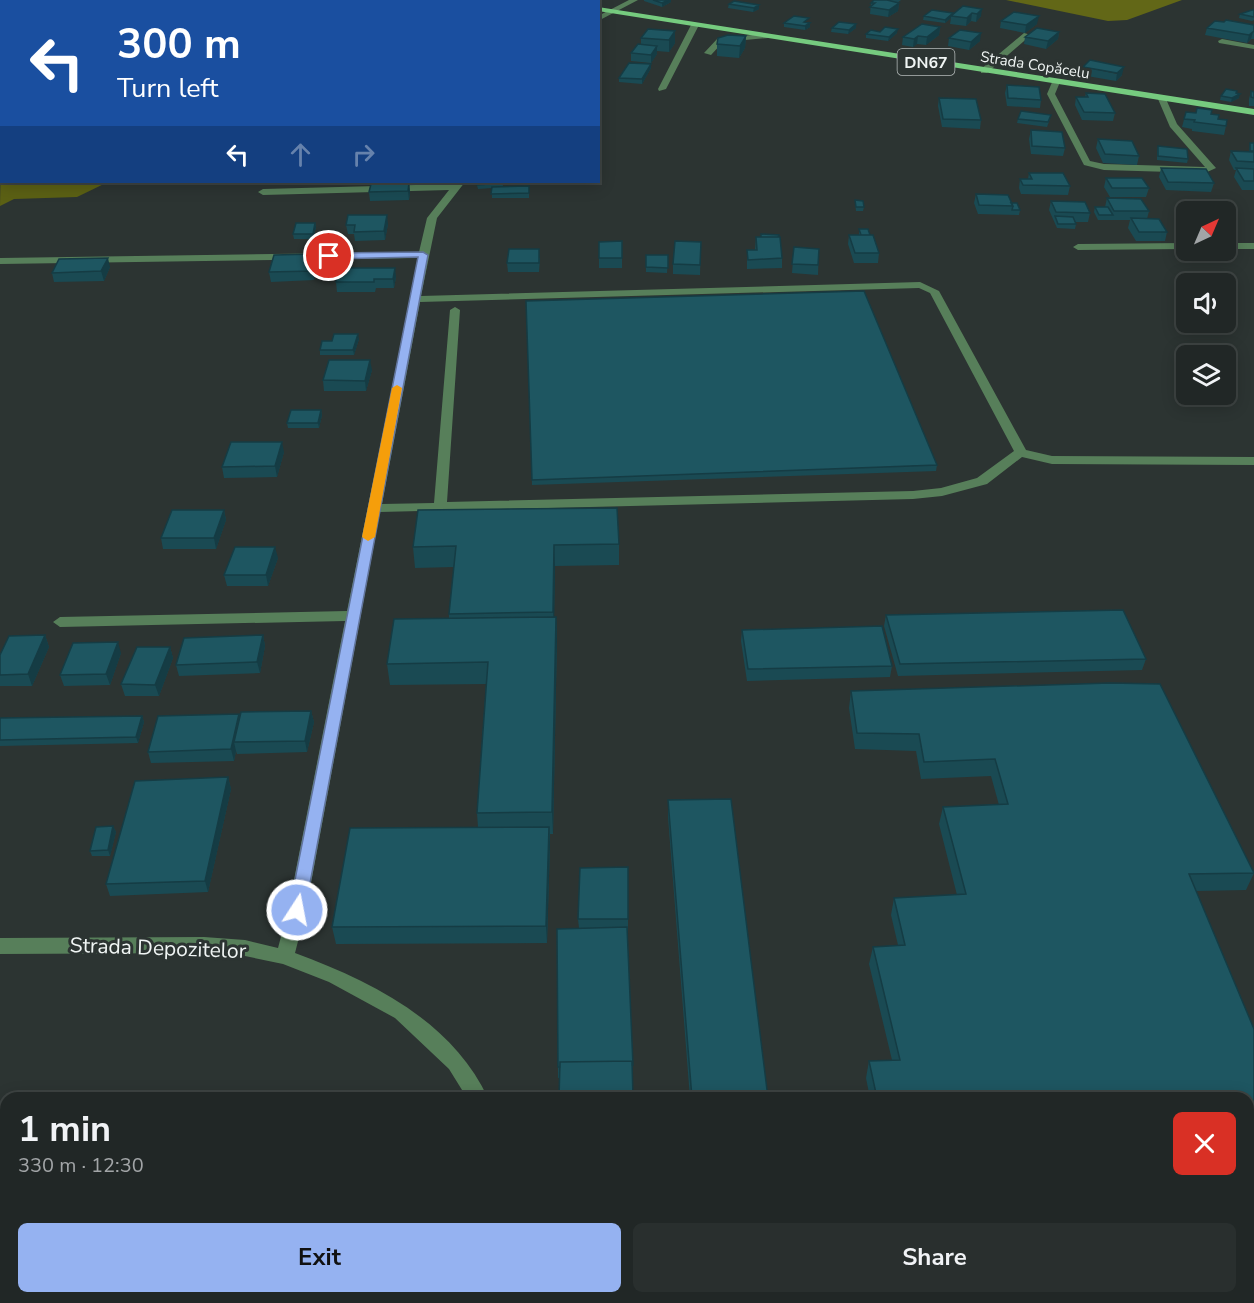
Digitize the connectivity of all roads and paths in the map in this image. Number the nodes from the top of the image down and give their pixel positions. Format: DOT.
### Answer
graph roads {
  1 [pos="634,0"];
  2 [pos="600,9"];
  3 [pos="610,11"];
  4 [pos="600,18"];
  5 [pos="695,25"];
  6 [pos="1027,35"];
  7 [pos="765,36"];
  8 [pos="1222,41"];
  9 [pos="1254,47"];
  10 [pos="708,53"];
  11 [pos="984,71"];
  12 [pos="1056,82"];
  13 [pos="662,89"];
  14 [pos="1162,99"];
  15 [pos="1254,112"];
  16 [pos="458,184"];
  17 [pos="263,192"];
  18 [pos="1176,246"];
  19 [pos="1236,246"];
  20 [pos="1254,246"];
  21 [pos="1078,247"];
  22 [pos="423,255"];
  23 [pos="0,261"];
  24 [pos="414,299"];
  25 [pos="455,310"];
  26 [pos="1021,452"];
  27 [pos="1254,461"];
  28 [pos="440,506"];
  29 [pos="374,508"];
  30 [pos="353,616"];
  31 [pos="60,622"];
  32 [pos="0,946"];
  33 [pos="285,957"];
  34 [pos="474,1092"];
  1 -- 3 [label="street"];
  2 -- 3 [label="main road, Strada Copăcelu / DN67"];
  3 -- 4 [label="street"];
  3 -- 5 [label="main road, Strada Copăcelu / DN67"];
  5 -- 7 [label="main road, Strada Copăcelu / DN67"];
  5 -- 13 [label="street"];
  6 -- 11 [label="street"];
  7 -- 10 [label="street"];
  7 -- 11 [label="main road, Strada Copăcelu / DN67"];
  8 -- 9 [label="street"];
  11 -- 12 [label="main road, Strada Copăcelu / DN67"];
  12 -- 14 [label="main road, Strada Copăcelu / DN67"];
  12 -- 14 [label="street"];
  14 -- 15 [label="main road, Strada Copăcelu / DN67"];
  16 -- 17 [label="street"];
  16 -- 22 [label="street"];
  18 -- 21 [label="street"];
  19 -- 20 [label="street"];
  22 -- 23 [label="street"];
  22 -- 24 [label="street"];
  24 -- 26 [label="street"];
  24 -- 29 [label="street"];
  25 -- 28 [label="street"];
  26 -- 27 [label="street"];
  26 -- 28 [label="street"];
  28 -- 29 [label="street"];
  29 -- 30 [label="street"];
  30 -- 31 [label="street"];
  30 -- 33 [label="street"];
  32 -- 33 [label="street, Strada Depozitelor"];
  33 -- 34 [label="street, Strada Depozitelor"];
}
